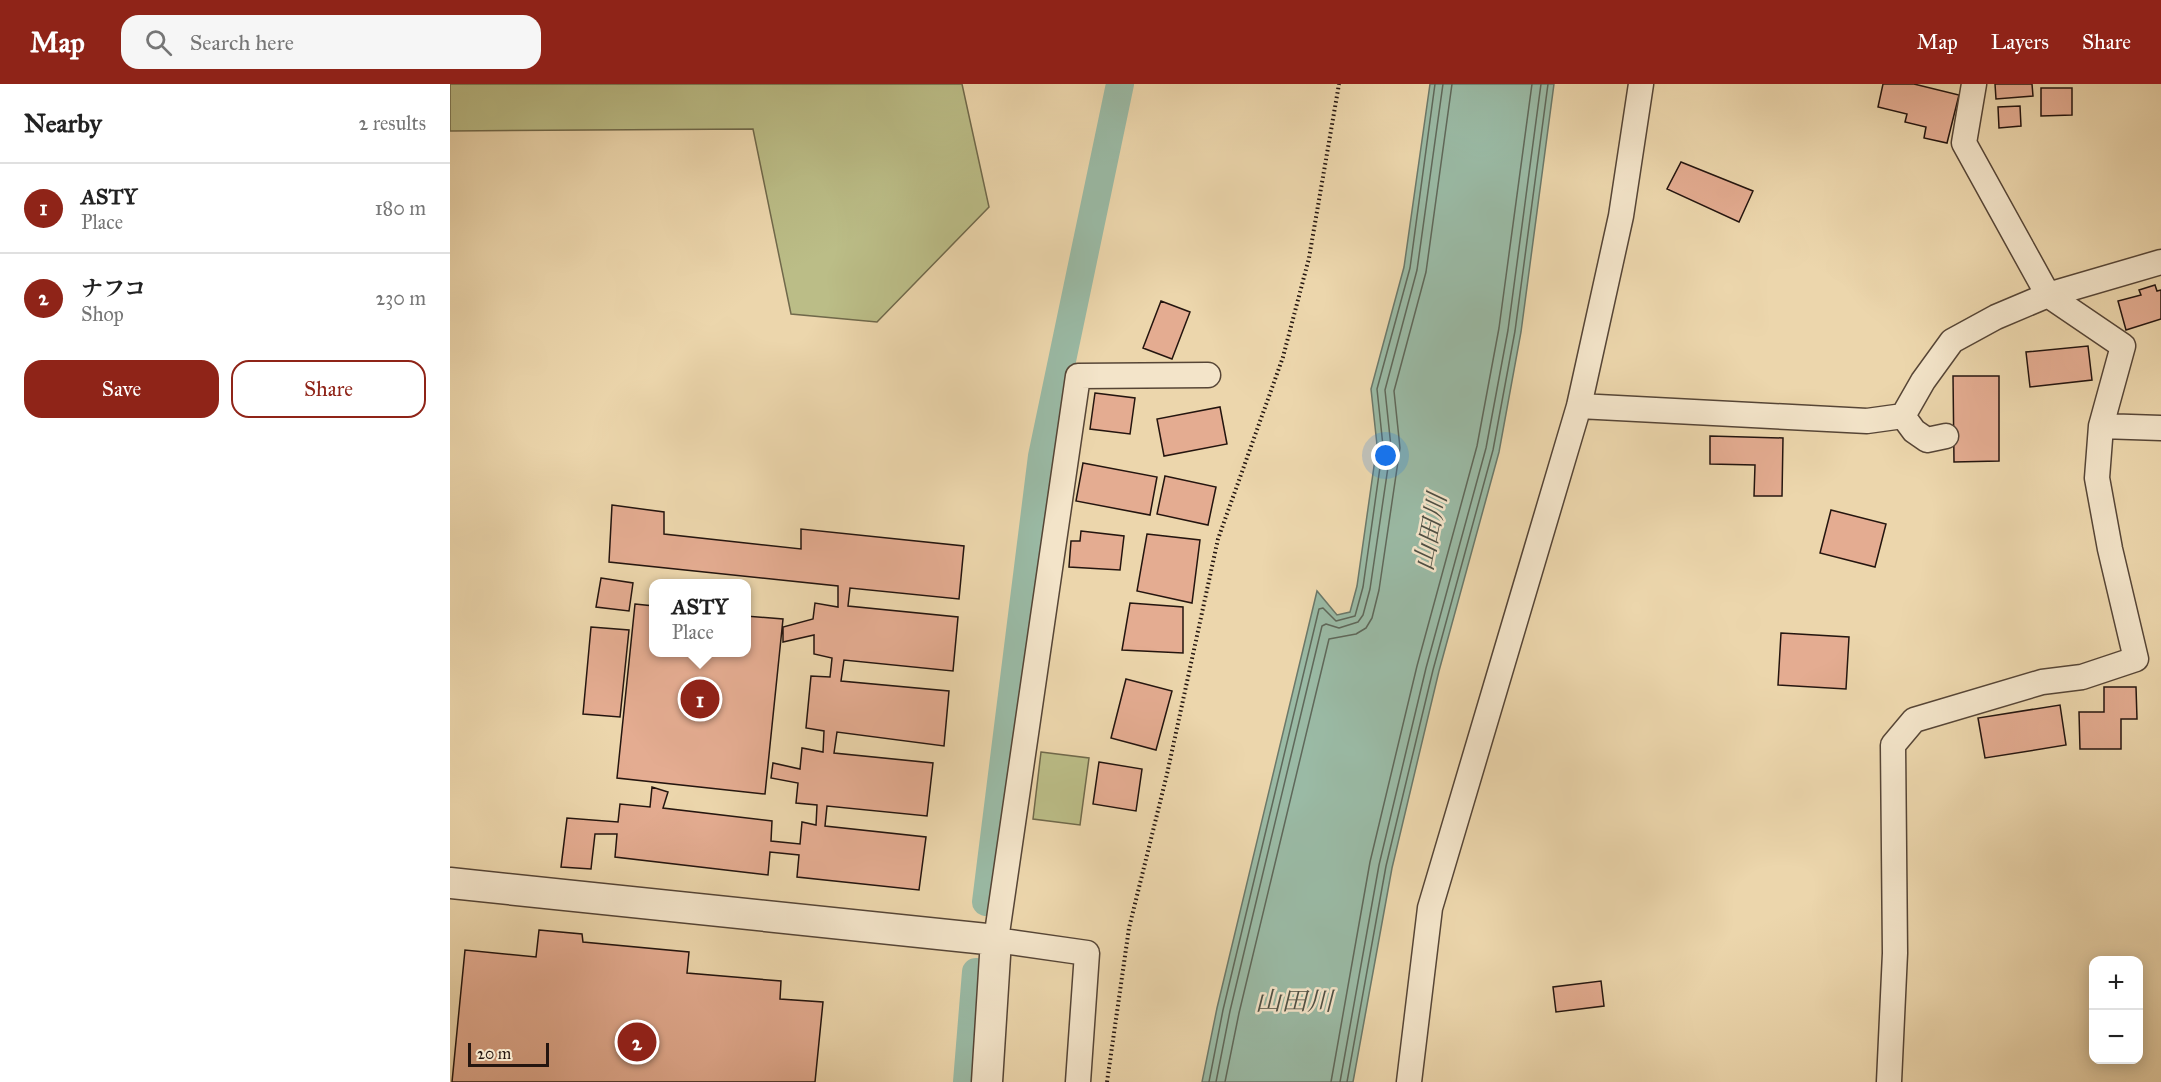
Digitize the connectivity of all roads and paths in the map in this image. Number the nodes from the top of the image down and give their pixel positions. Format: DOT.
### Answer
graph roads {
  1 [pos="1339,84"];
  2 [pos="1641,84"];
  3 [pos="1974,84"];
  4 [pos="2161,262"];
  5 [pos="2048,295"];
  6 [pos="1208,375"];
  7 [pos="1579,406"];
  8 [pos="1903,416"];
  9 [pos="2101,426"];
  10 [pos="2161,428"];
  11 [pos="1946,436"];
  12 [pos="450,883"];
  13 [pos="996,940"];
  14 [pos="987,1082"];
  15 [pos="1078,1082"];
  16 [pos="1107,1082"];
  17 [pos="1409,1082"];
  18 [pos="1889,1082"];
  1 -- 16 [label="path"];
  2 -- 7 [label="street"];
  3 -- 5 [label="street"];
  4 -- 5 [label="street"];
  5 -- 8 [label="street"];
  5 -- 9 [label="street"];
  6 -- 13 [label="street"];
  7 -- 8 [label="street"];
  7 -- 17 [label="street"];
  8 -- 11 [label="street"];
  9 -- 10 [label="street"];
  9 -- 18 [label="street"];
  12 -- 13 [label="street"];
  13 -- 14 [label="street"];
  13 -- 15 [label="street"];
}
